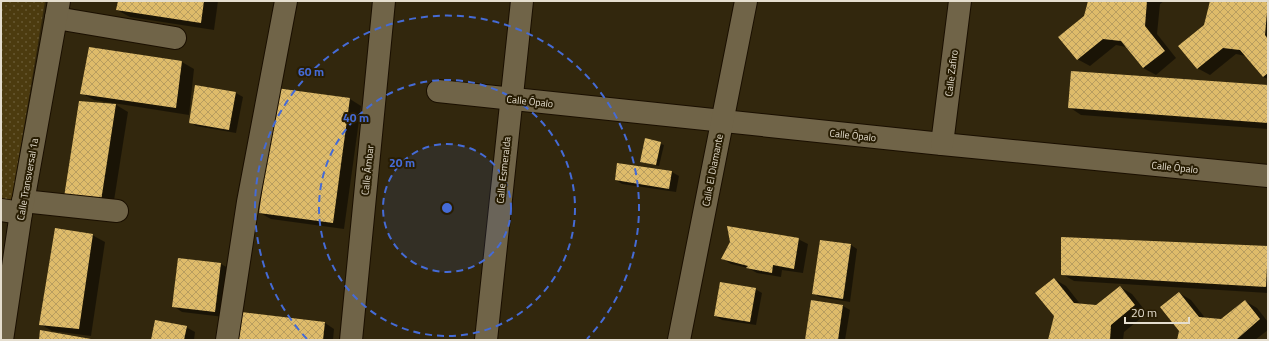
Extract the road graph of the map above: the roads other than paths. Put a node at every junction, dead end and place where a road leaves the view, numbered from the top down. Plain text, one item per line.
1 (286, 1) edge
2 (384, 1) edge
3 (522, 1) edge
4 (746, 1) edge
5 (960, 1) edge
6 (58, 10) edge
7 (175, 38) dead end
8 (438, 91) dead end
9 (511, 98) junction
10 (722, 122) junction
11 (942, 144) junction
12 (1268, 176) edge
13 (15, 208) edge
14 (117, 211) dead end
15 (2, 340) edge
16 (227, 340) edge
17 (351, 340) edge
18 (486, 340) edge
19 (679, 340) edge

1 - 16 street
2 - 17 street, Calle Ámbar
3 - 9 street, Calle Esmeralda
4 - 10 street, Calle El Diamante
5 - 11 street, Calle Zafiro
6 - 7 street
6 - 13 street, Calle Transversal 1a
8 - 9 street, Calle Ópalo
9 - 10 street, Calle Ópalo
9 - 18 street, Calle Esmeralda
10 - 11 street, Calle Ópalo
10 - 19 street, Calle El Diamante
11 - 12 street, Calle Ópalo
13 - 14 street
13 - 15 street, Calle Transversal 1a

